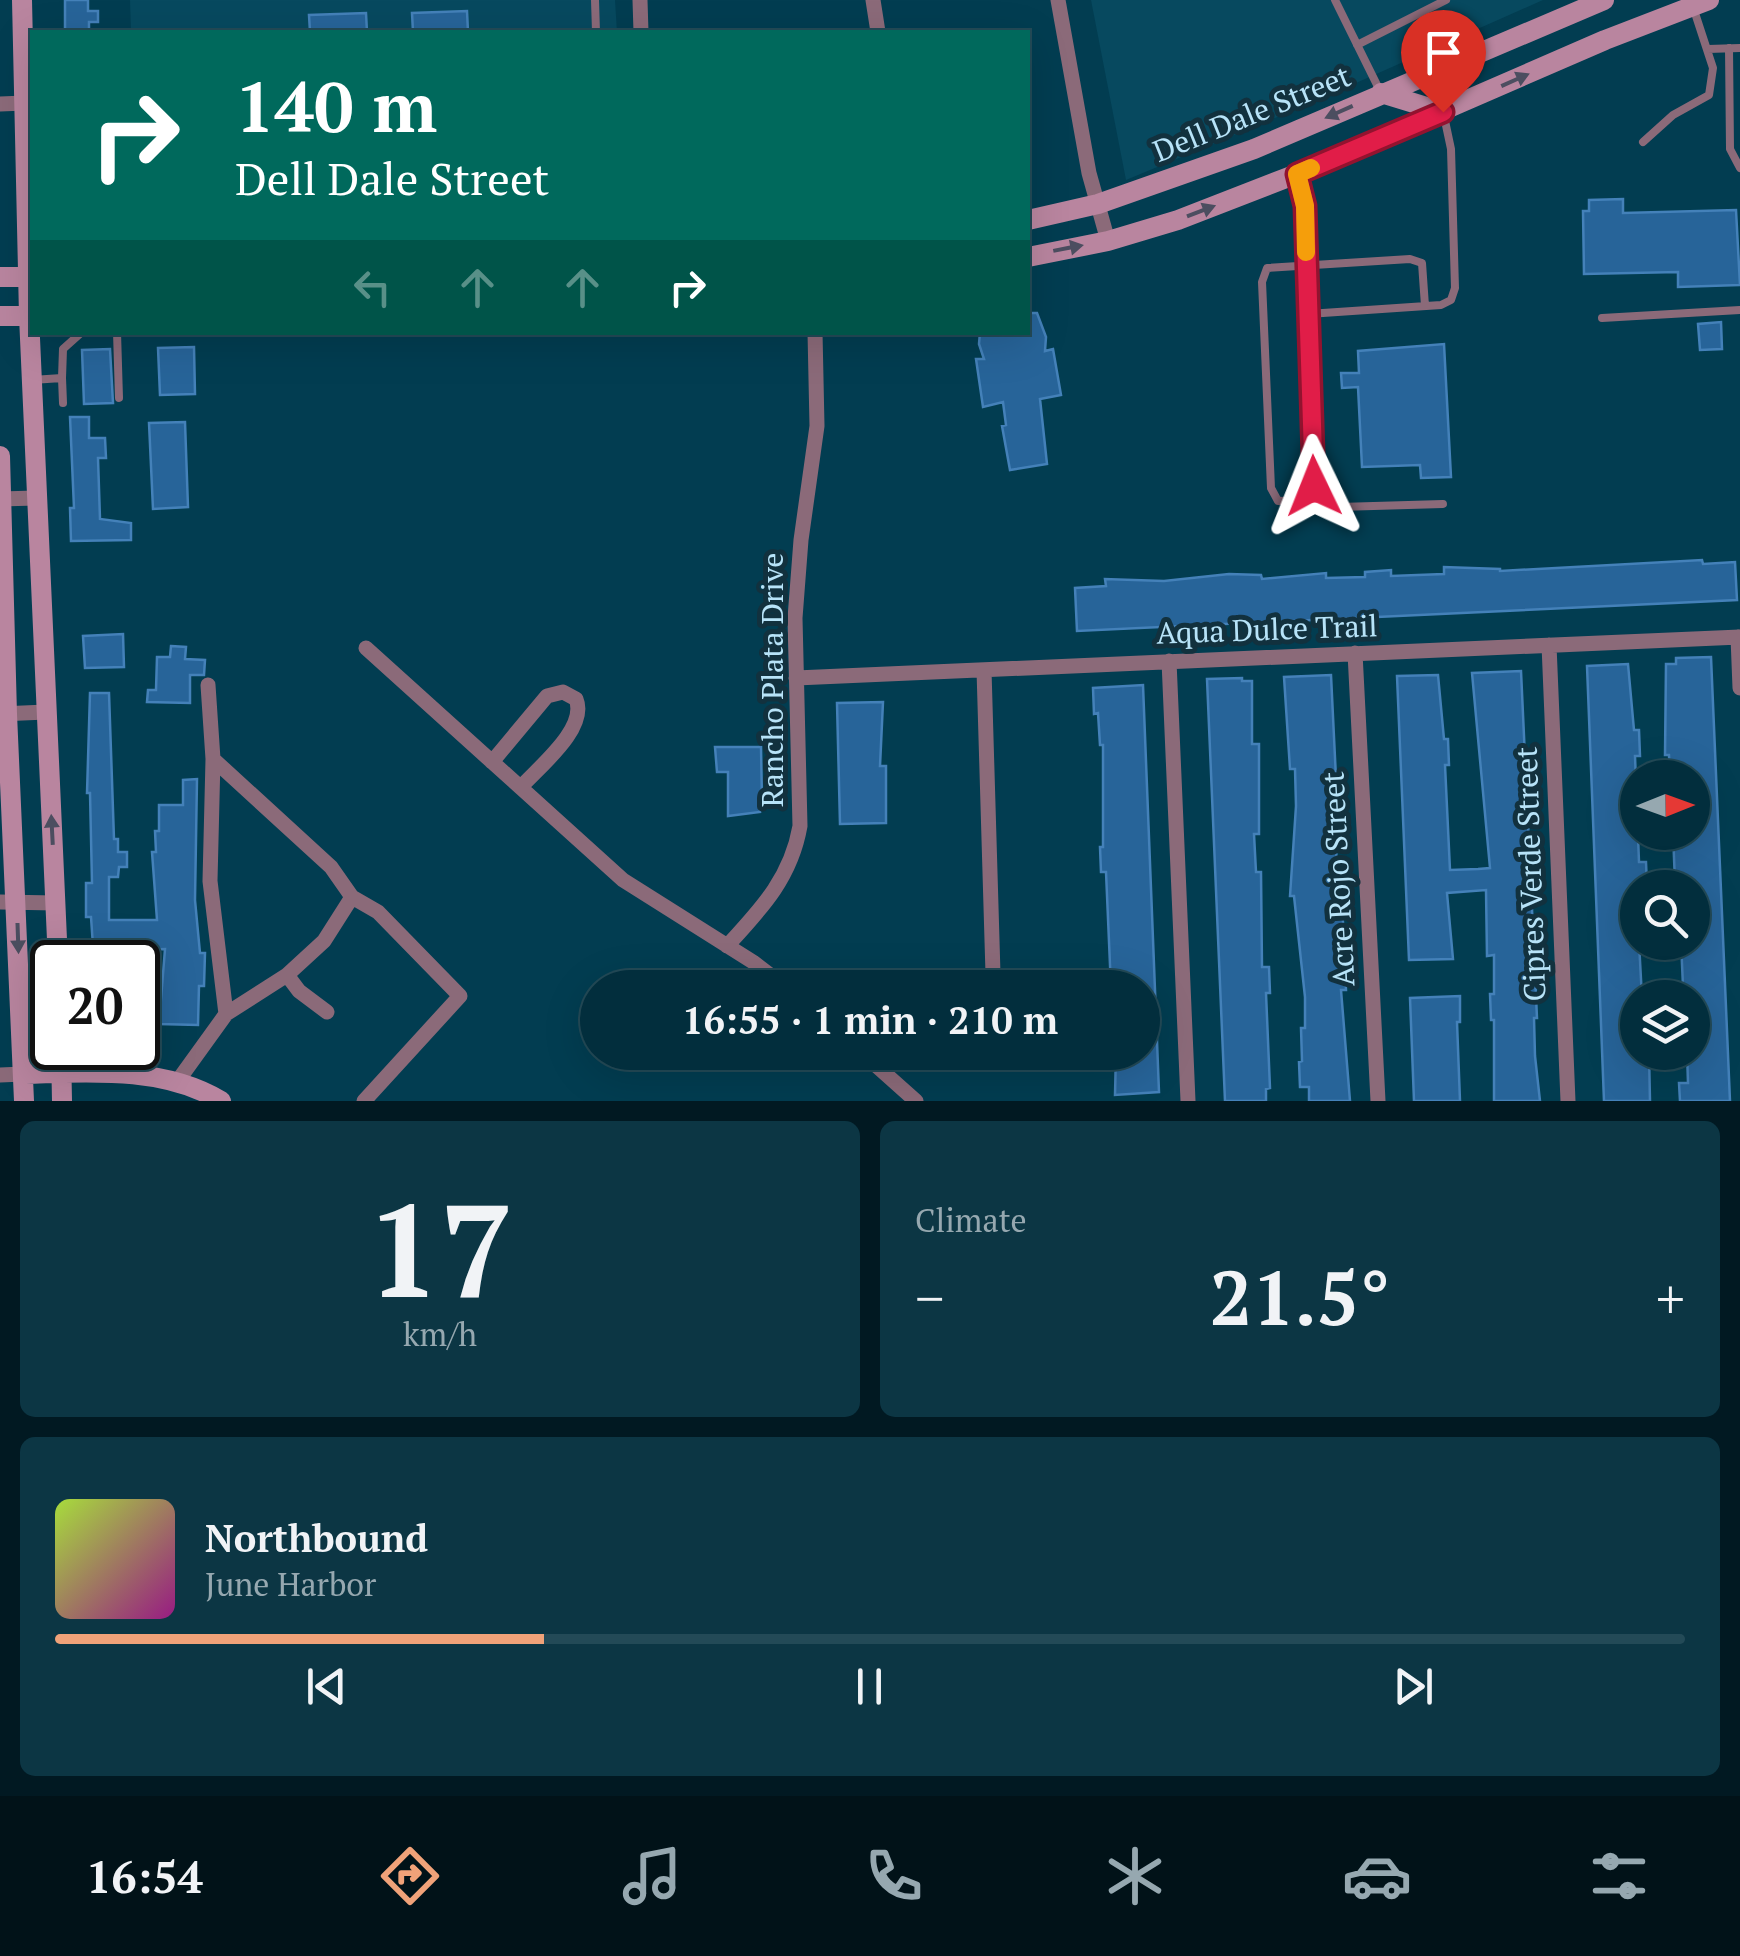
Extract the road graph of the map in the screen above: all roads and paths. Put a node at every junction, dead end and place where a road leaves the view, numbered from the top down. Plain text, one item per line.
1 (22, 0) edge
2 (595, 0) edge
3 (640, 0) edge
4 (873, 0) edge
5 (1058, 0) edge
6 (1335, 0) edge
7 (1446, 0) edge
8 (1604, 0) edge
9 (1698, 2) edge
10 (596, 30) edge
11 (641, 30) edge
12 (878, 30) edge
13 (1356, 44) junction
14 (1729, 48) junction
15 (1740, 48) edge
16 (1708, 49) junction
17 (1381, 93) junction
18 (25, 103) junction
19 (0, 104) edge
20 (1443, 112) junction
21 (1643, 142) dead end
22 (1740, 168) edge
23 (1297, 174) junction
24 (1098, 204) junction
25 (1030, 220) edge
26 (30, 227) edge
27 (1108, 240) junction
28 (1030, 257) edge
29 (1306, 266) junction
30 (0, 277) edge
31 (30, 277) edge
32 (1425, 306) junction
33 (1740, 310) edge
34 (1308, 314) junction
35 (0, 316) edge
36 (30, 316) edge
37 (1602, 318) dead end
38 (31, 335) edge
39 (79, 335) edge
40 (117, 335) edge
41 (814, 335) edge
42 (62, 378) junction
43 (32, 380) junction
44 (119, 398) dead end
45 (63, 403) dead end
46 (0, 456) edge
47 (36, 498) junction
48 (1, 499) edge
49 (1309, 500) junction
50 (1444, 504) dead end
51 (1739, 637) edge
52 (1549, 645) junction
53 (366, 648) dead end
54 (1356, 654) junction
55 (1170, 662) junction
56 (984, 670) junction
57 (796, 678) junction
58 (208, 685) dead end
59 (1740, 688) edge
60 (46, 712) junction
61 (3, 714) edge
62 (213, 759) junction
63 (492, 762) junction
64 (521, 787) junction
65 (352, 897) junction
66 (9, 902) edge
67 (56, 902) junction
68 (57, 940) edge
69 (727, 946) junction
70 (761, 970) edge
71 (994, 970) edge
72 (287, 975) junction
73 (327, 1012) dead end
74 (226, 1014) junction
75 (62, 1070) edge
76 (882, 1070) edge
77 (62, 1073) junction
78 (23, 1074) junction
79 (0, 1075) edge
80 (177, 1082) junction
81 (24, 1101) edge
82 (62, 1101) edge
83 (221, 1101) edge
84 (364, 1101) edge
85 (916, 1101) edge
86 (1188, 1101) edge
87 (1378, 1101) edge
88 (1568, 1101) edge

1 - 18 main road
2 - 10 lane
3 - 11 street
4 - 12 street
5 - 24 street
6 - 13 lane
7 - 13 lane
8 - 17 main road, Dell Dale Street
9 - 16 lane
20 -> 9 main road
13 - 17 lane
14 - 15 lane
14 - 16 lane
14 - 22 lane
16 - 21 lane
17 - 20 main road
17 -> 24 main road, Dell Dale Street
18 - 19 street
18 - 26 main road
20 - 23 main road
20 - 32 lane
27 -> 23 main road
23 - 29 lane
24 - 25 main road, Dell Dale Street
24 - 27 street
28 -> 27 main road
29 - 32 lane
29 - 34 lane
29 - 49 lane
30 - 31 main road
32 - 34 lane
33 - 37 lane
34 - 49 lane
35 - 36 main road
38 - 43 main road
39 - 42 lane
40 - 44 lane
41 - 57 street, Rancho Plata Drive
42 - 43 lane
42 - 45 lane
43 - 47 main road
46 - 48 main road
47 - 48 street
47 - 60 main road
48 - 61 main road
49 - 50 lane
51 - 52 street, Aqua Dulce Trail
51 - 59 street
52 - 54 street, Aqua Dulce Trail
52 - 88 street, Cipres Verde Street
53 - 63 street
54 - 55 street, Aqua Dulce Trail
54 - 87 street, Acre Rojo Street
55 - 56 street, Aqua Dulce Trail
55 - 86 street
56 - 57 street, Aqua Dulce Trail
56 - 71 street
57 - 69 street, Rancho Plata Drive
58 - 62 street
60 - 61 street
67 -> 60 main road
61 - 66 main road
62 - 65 street
62 - 74 street
63 - 64 street
63 - 64 street
64 - 69 street
65 - 72 street
65 - 84 street
66 - 67 street
66 -> 78 main road
67 - 68 main road
69 - 70 street
72 - 73 street
72 - 74 street
74 - 80 street
75 - 77 main road
76 - 85 street
77 - 78 main road
77 - 80 main road
77 - 82 main road
78 - 79 street
78 - 81 main road
80 - 83 main road

